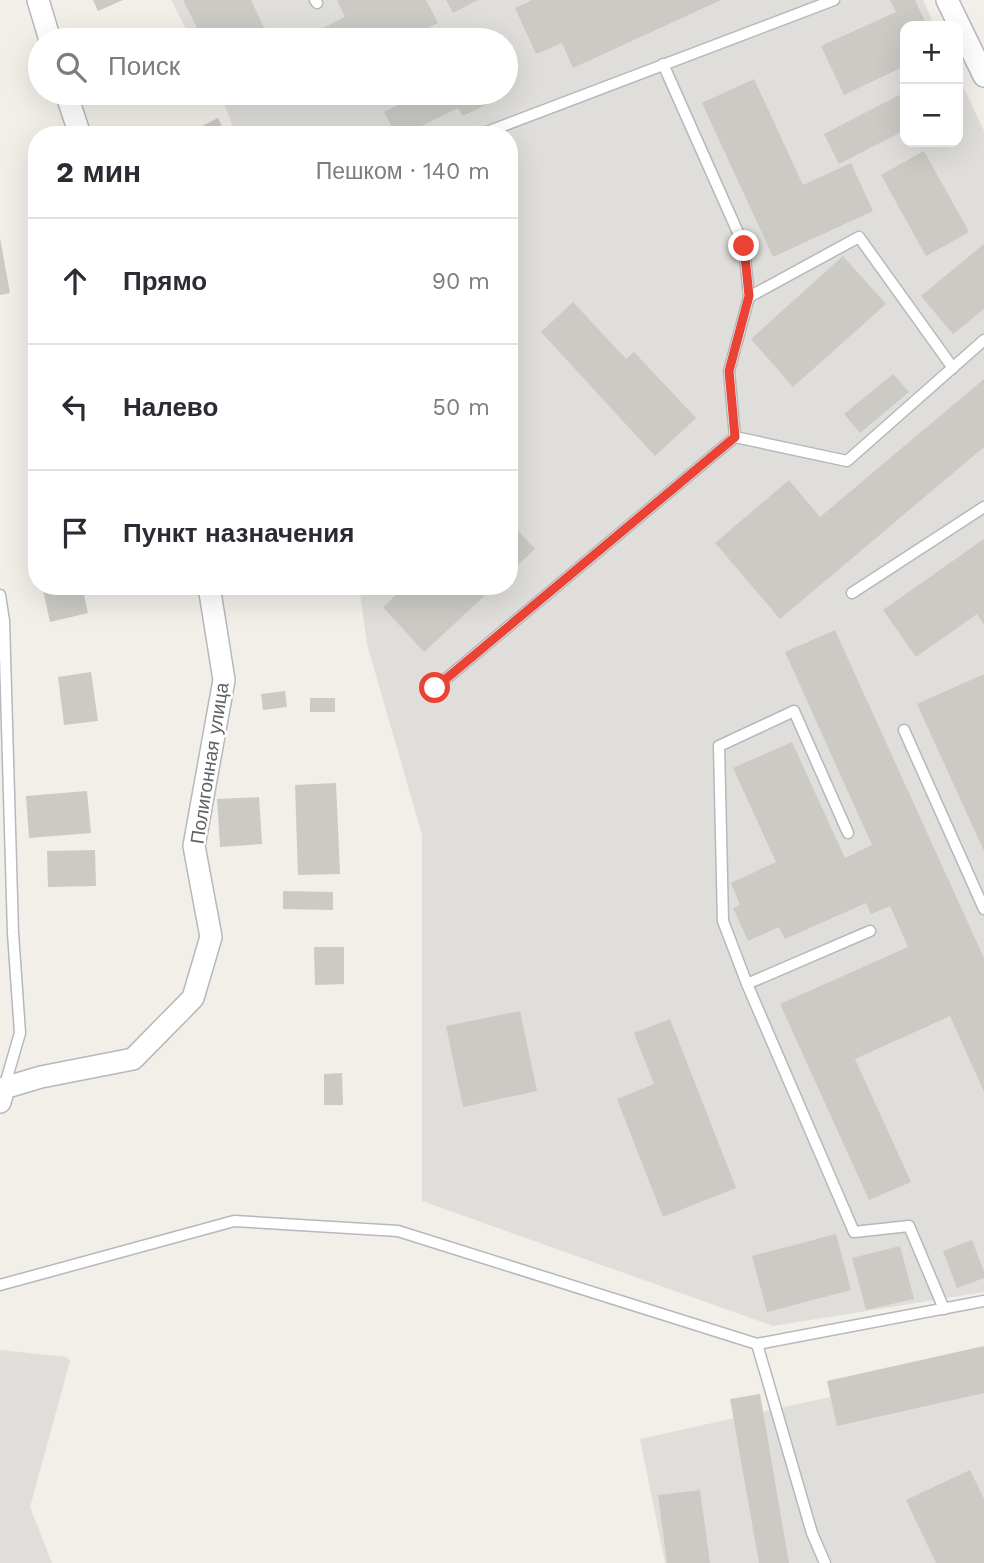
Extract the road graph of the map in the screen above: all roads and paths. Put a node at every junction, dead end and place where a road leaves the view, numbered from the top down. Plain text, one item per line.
1 (38, 0) edge
2 (834, 0) edge
3 (947, 0) edge
4 (46, 28) edge
5 (663, 64) junction
6 (984, 76) edge
7 (70, 105) edge
8 (77, 126) edge
9 (502, 126) edge
10 (749, 296) junction
11 (984, 340) edge
12 (953, 368) junction
13 (735, 437) junction
14 (984, 507) edge
15 (852, 593) dead end
16 (0, 595) edge
17 (210, 595) edge
18 (435, 688) dead end
19 (904, 730) dead end
20 (848, 833) dead end
21 (984, 909) edge
22 (870, 931) dead end
23 (747, 984) junction
24 (2, 1095) edge
25 (0, 1285) edge
26 (984, 1301) edge
27 (944, 1308) junction
28 (757, 1344) junction
29 (825, 1563) edge

1 - 4 street
2 - 5 lane
3 - 6 street
5 - 9 lane
5 - 10 lane
7 - 8 street
10 - 12 lane
10 - 13 lane
11 - 12 lane
12 - 13 lane
13 - 18 lane
14 - 15 lane
16 - 24 lane
17 - 24 street, Полигонная улица
19 - 21 lane
20 - 23 lane
22 - 23 lane
23 - 27 lane
25 - 28 lane
26 - 27 lane
27 - 28 lane
28 - 29 lane

